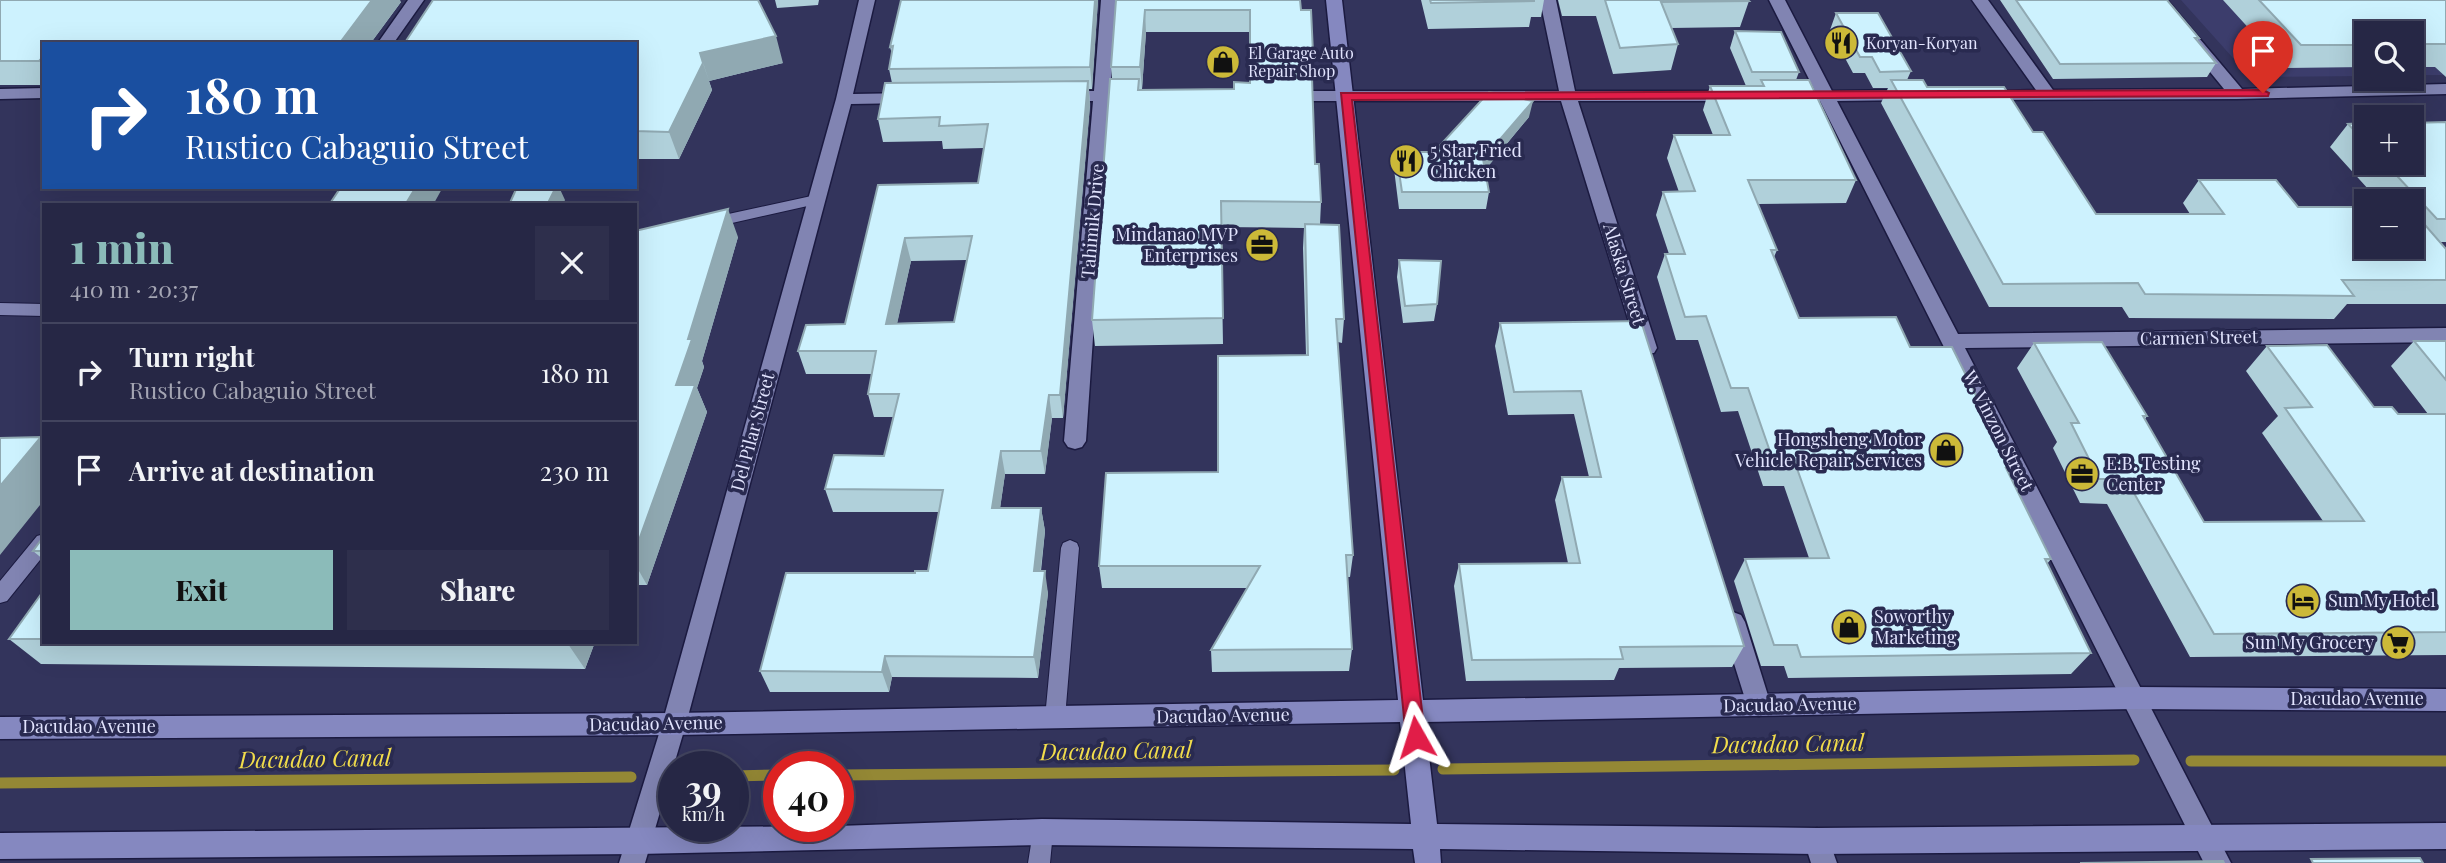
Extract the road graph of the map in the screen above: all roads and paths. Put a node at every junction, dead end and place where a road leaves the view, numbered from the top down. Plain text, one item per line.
1 (416, 0) edge
2 (867, 0) edge
3 (1109, 0) edge
4 (1334, 0) edge
5 (1548, 0) edge
6 (1777, 0) edge
7 (1980, 0) edge
8 (2159, 0) edge
9 (386, 42) edge
10 (2446, 89) edge
11 (42, 93) edge
12 (0, 94) edge
13 (2238, 94) junction
14 (1923, 95) edge
15 (1965, 95) edge
16 (2048, 95) junction
17 (1048, 96) edge
18 (1103, 96) junction
19 (1157, 96) edge
20 (1264, 96) edge
21 (1345, 96) junction
22 (1568, 96) junction
23 (1745, 96) edge
24 (1772, 96) edge
25 (1826, 96) junction
26 (925, 98) edge
27 (844, 99) junction
28 (816, 200) junction
29 (698, 226) edge
30 (0, 309) edge
31 (42, 310) edge
32 (2446, 335) edge
33 (1952, 341) junction
34 (1651, 361) edge
35 (1075, 441) dead end
36 (42, 543) edge
37 (1070, 548) dead end
38 (0, 595) edge
39 (1726, 600) edge
40 (2134, 698) junction
41 (2446, 700) edge
42 (1759, 705) junction
43 (1414, 713) junction
44 (1055, 718) junction
45 (674, 724) junction
46 (0, 728) edge
47 (1042, 832) junction
48 (2446, 836) edge
49 (2205, 839) junction
50 (0, 846) edge
51 (1427, 850) edge
52 (635, 852) edge
53 (1821, 852) edge
54 (1039, 863) edge
55 (2218, 863) edge

1 - 9 street
2 - 27 street, Del Pilar Street
3 - 18 street, Tahimik Drive
4 - 21 main road
5 - 22 street, Alaska Street
6 - 25 street, W. Vinzon Street
7 - 16 street
8 - 13 street
10 - 13 street
11 - 12 street
13 - 16 street
14 - 25 street
15 - 16 street
17 - 18 street
18 - 19 street
18 - 35 street, Tahimik Drive
20 - 21 street
21 - 22 street
21 - 43 main road
22 - 23 street
22 - 34 street, Alaska Street
24 - 25 street
25 - 33 street, W. Vinzon Street
26 - 27 street
27 - 28 street, Del Pilar Street
28 - 29 lane
28 - 45 street, Del Pilar Street
30 - 31 lane
32 - 33 street, Carmen Street
33 - 40 street, W. Vinzon Street
36 - 38 lane
37 - 44 lane
39 - 42 street
40 - 41 main road, Dacudao Avenue
40 - 42 main road, Dacudao Avenue
40 - 49 street, W. Vinzon Street
42 - 43 main road, Dacudao Avenue
43 - 44 main road, Dacudao Avenue
43 - 51 main road
44 - 45 main road, Dacudao Avenue
45 - 46 main road, Dacudao Avenue
45 - 52 street, Del Pilar Street
47 - 51 main road
47 - 52 main road
47 - 54 lane
48 - 49 main road
49 - 53 main road
49 - 55 street, W. Vinzon Street
50 - 52 main road
51 - 53 main road

